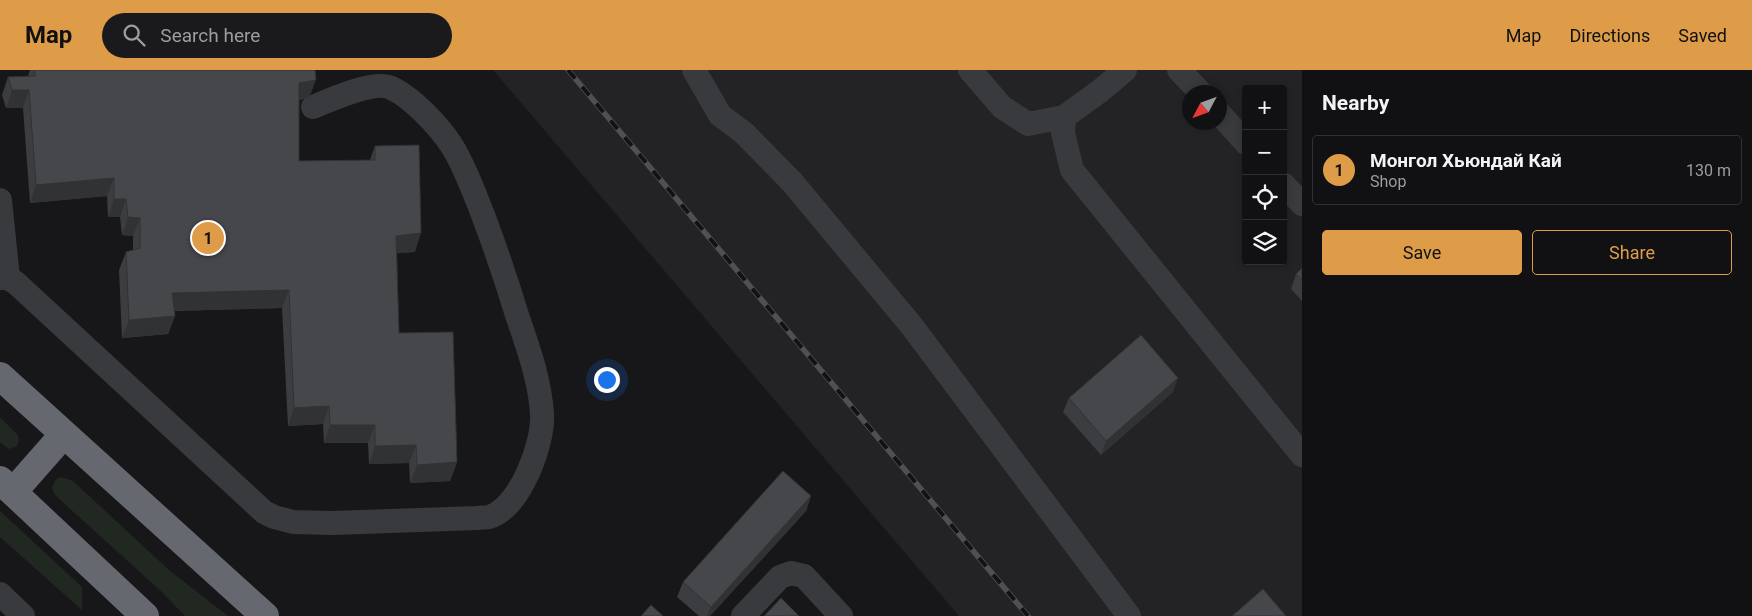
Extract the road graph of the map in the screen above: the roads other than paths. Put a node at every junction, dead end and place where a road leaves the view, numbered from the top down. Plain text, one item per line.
1 (694, 70) edge
2 (970, 70) edge
3 (1125, 70) edge
4 (1179, 70) edge
5 (1193, 85) edge
6 (313, 107) dead end
7 (1064, 117) junction
8 (1227, 122) edge
9 (1242, 139) edge
10 (1287, 188) edge
11 (0, 200) edge
12 (1302, 204) edge
13 (4, 278) edge
14 (0, 376) edge
15 (64, 434) junction
16 (1302, 455) edge
17 (7, 486) edge
18 (0, 594) edge
19 (23, 616) edge
20 (145, 616) edge
21 (265, 616) edge
22 (743, 616) edge
23 (841, 616) edge
24 (1129, 616) edge

1 - 24 street
2 - 7 street
3 - 7 street
4 - 5 street
6 - 13 street
7 - 16 street
8 - 9 street
10 - 12 street
11 - 13 street
14 - 15 highway
15 - 17 highway
15 - 21 highway
17 - 20 highway
18 - 19 street
22 - 23 street

